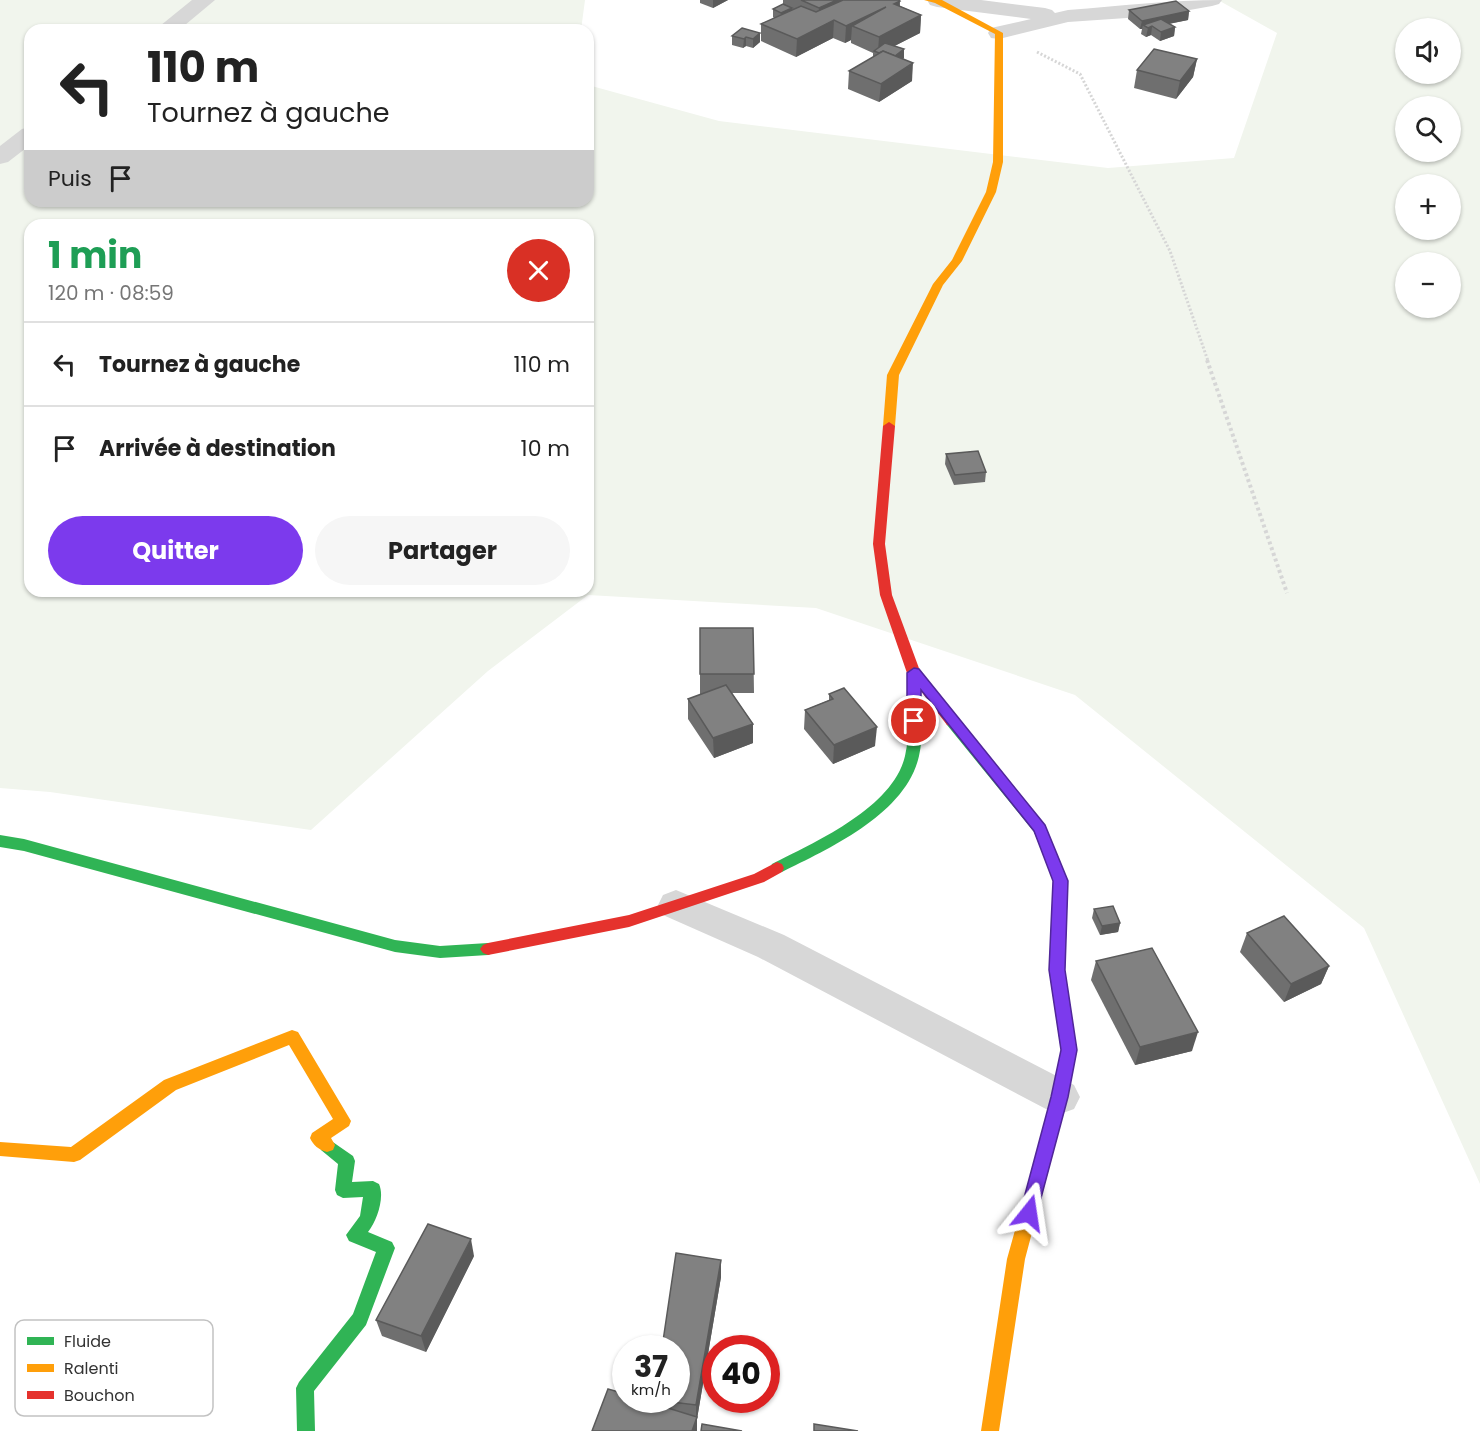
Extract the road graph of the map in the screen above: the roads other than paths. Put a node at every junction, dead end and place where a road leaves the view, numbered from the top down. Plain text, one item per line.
1 (206, 0) edge
2 (1212, 0) edge
3 (932, 1) edge
4 (992, 4) edge
5 (1068, 16) junction
6 (174, 24) edge
7 (999, 33) junction
8 (24, 139) edge
9 (0, 157) edge
10 (914, 673) junction
11 (0, 841) edge
12 (676, 905) junction
13 (1060, 1097) junction
14 (0, 1149) edge
15 (306, 1431) edge
16 (990, 1431) edge

1 - 6 street
2 - 5 street
3 - 4 street
3 - 7 street
4 - 5 street
5 - 7 street
7 - 10 street
8 - 9 street
10 - 12 street
10 - 13 street
11 - 12 street
12 - 13 street
13 - 16 street
14 - 15 street

